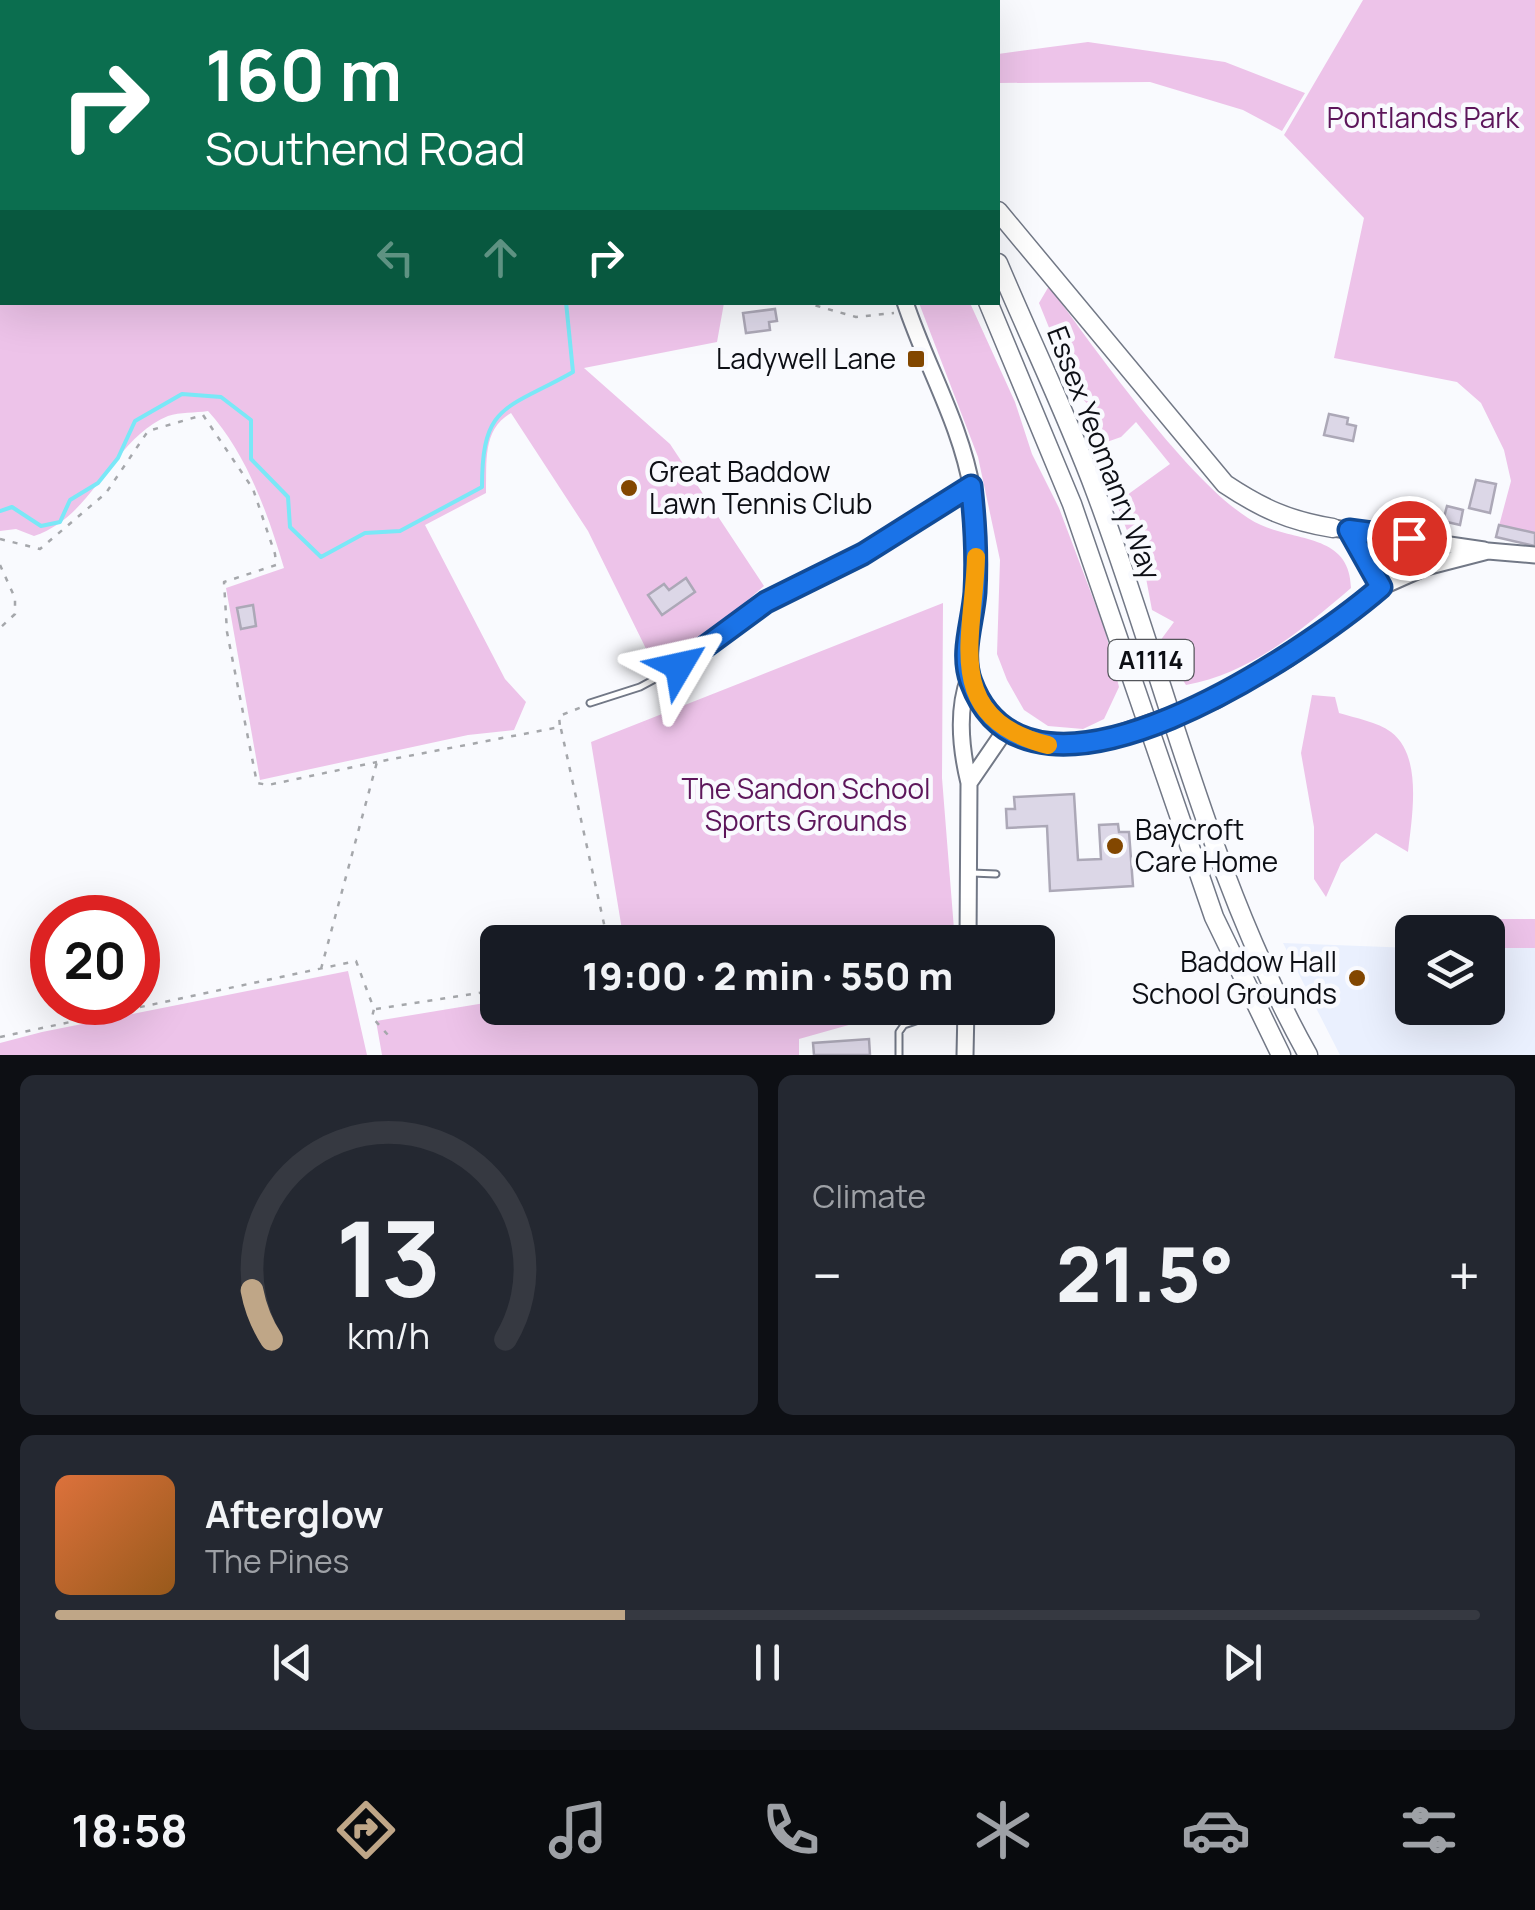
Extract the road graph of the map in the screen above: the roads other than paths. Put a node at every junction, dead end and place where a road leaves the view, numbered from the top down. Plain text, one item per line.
1 (1000, 214) edge
2 (1000, 268) edge
3 (989, 305) edge
4 (906, 307) edge
5 (971, 486) junction
6 (1341, 529) junction
7 (1488, 551) junction
8 (1535, 555) edge
9 (1381, 587) junction
10 (969, 678) junction
11 (590, 703) road end
12 (1006, 728) junction
13 (969, 783) junction
14 (970, 874) junction
15 (996, 874) dead end
16 (968, 925) edge
17 (904, 1025) edge
18 (966, 1025) edge
19 (899, 1055) edge
20 (965, 1055) edge
21 (1280, 1055) edge
22 (1308, 1055) edge

1 - 6 main road
2 - 22 main road, Essex Yeomanry Way / A1114
3 - 21 main road, Essex Yeomanry Way / A1114
4 - 5 street
5 - 10 street
5 - 11 lane
6 - 7 street
6 - 9 street
7 - 8 street
7 - 9 street
9 - 12 street, bridge
10 - 12 street
10 - 13 street
12 - 13 street
13 - 14 street
14 - 15 lane
14 - 16 street
17 - 19 lane
18 - 20 street

